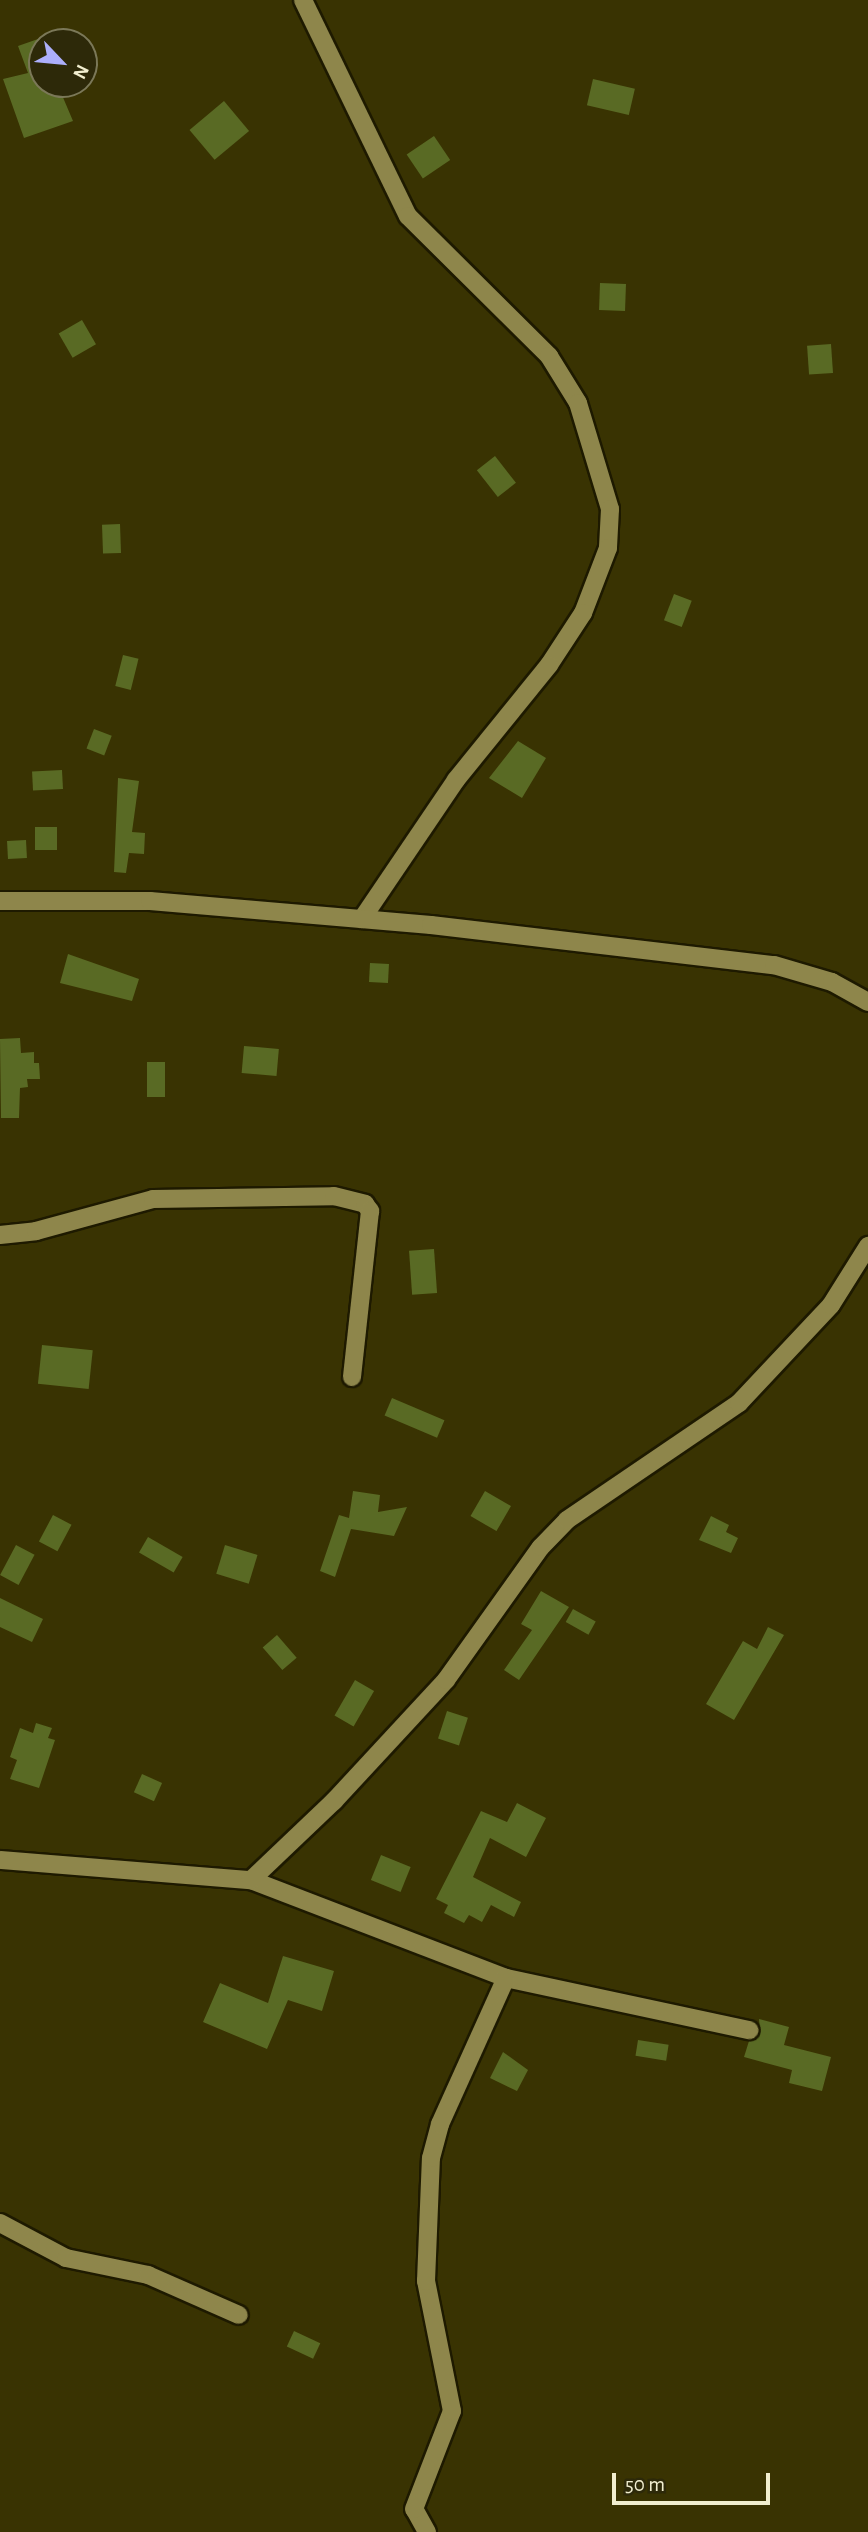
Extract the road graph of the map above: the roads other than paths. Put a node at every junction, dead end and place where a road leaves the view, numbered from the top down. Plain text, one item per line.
1 (303, 0) edge
2 (0, 901) edge
3 (362, 919) junction
4 (868, 1002) edge
5 (0, 1235) edge
6 (868, 1246) edge
7 (352, 1377) dead end
8 (0, 1860) edge
9 (251, 1880) junction
10 (506, 1978) junction
11 (750, 2029) dead end
12 (0, 2223) edge
13 (239, 2315) dead end
14 (427, 2532) edge

1 - 3 street
2 - 3 street
3 - 4 street
5 - 7 street
6 - 9 street
8 - 9 street
9 - 10 street
10 - 11 street
10 - 14 street
12 - 13 street

